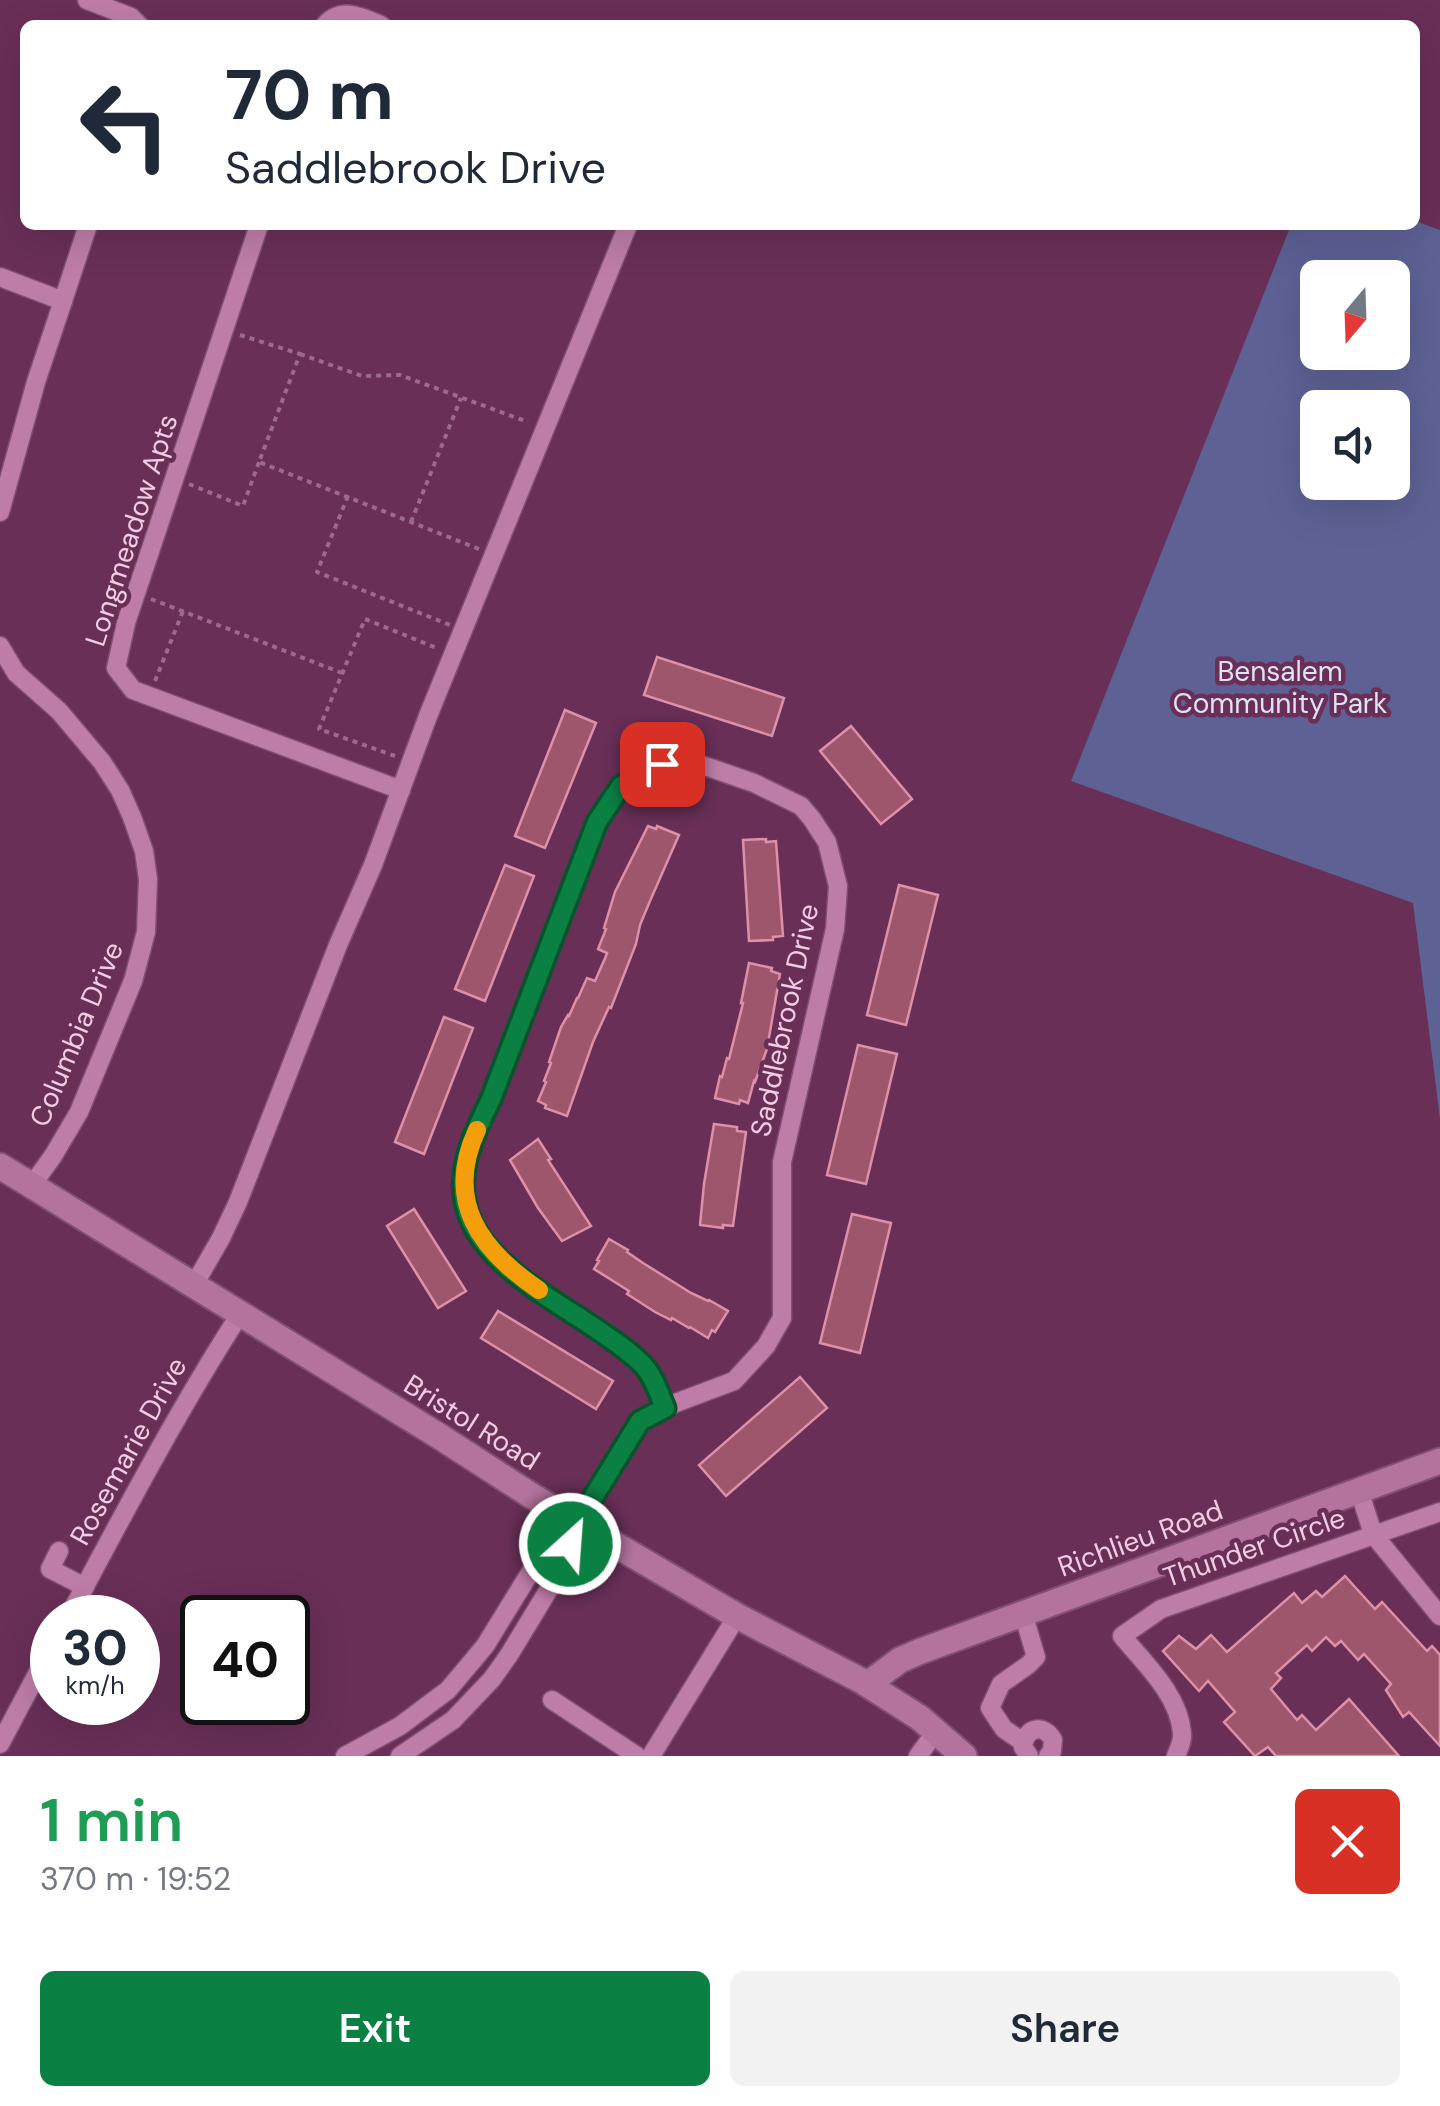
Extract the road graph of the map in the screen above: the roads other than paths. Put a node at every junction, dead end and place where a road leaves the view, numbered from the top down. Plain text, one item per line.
1 (86, 0) edge
2 (133, 20) edge
3 (330, 20) edge
4 (367, 20) edge
5 (86, 230) edge
6 (256, 230) edge
7 (626, 230) edge
8 (0, 278) edge
9 (62, 301) junction
10 (0, 512) edge
11 (0, 646) edge
12 (400, 790) junction
13 (0, 1166) edge
14 (32, 1185) junction
15 (194, 1284) junction
16 (240, 1314) junction
17 (665, 1408) junction
18 (1440, 1461) edge
19 (1359, 1490) junction
20 (1440, 1512) edge
21 (578, 1522) junction
22 (1373, 1534) junction
23 (59, 1552) dead end
24 (84, 1587) junction
25 (80, 1595) edge
26 (1023, 1613) junction
27 (737, 1616) junction
28 (1440, 1616) edge
29 (868, 1684) junction
30 (30, 1685) edge
31 (552, 1700) dead end
32 (937, 1730) junction
33 (3, 1732) edge
34 (1026, 1749) edge
35 (345, 1756) edge
36 (400, 1756) edge
37 (637, 1756) edge
38 (650, 1756) edge
39 (918, 1756) edge
40 (964, 1756) edge
41 (1048, 1756) edge
42 (1176, 1756) edge

1 - 2 street
3 - 4 street
5 - 9 street
6 - 12 street, Longmeadow Apts
7 - 12 street
8 - 9 street
9 - 10 street
11 - 14 street, Columbia Drive
12 - 15 street
13 - 14 main road, Bristol Road
14 - 15 main road, Bristol Road
15 - 16 main road, Bristol Road
16 - 21 main road, Bristol Road
16 - 24 street, Rosemarie Drive
17 - 17 street, Saddlebrook Drive
17 - 21 street, Saddlebrook Drive
18 - 19 main road, Richlieu Road
19 - 22 street, Thunder Circle
19 - 26 main road, Richlieu Road
20 - 22 street, Thunder Circle
21 - 27 main road, Bristol Road
21 - 35 street
21 - 36 street
22 - 28 street
22 - 42 street, Thunder Circle
23 - 24 street
24 - 25 street, Rosemarie Drive
26 - 29 main road, Richlieu Road
26 - 34 street
27 - 29 main road, Bristol Road
27 - 38 street
29 - 32 main road, Bristol Road
30 - 33 street
31 - 37 street
32 - 39 street
32 - 40 main road, Bristol Road
34 - 41 street

